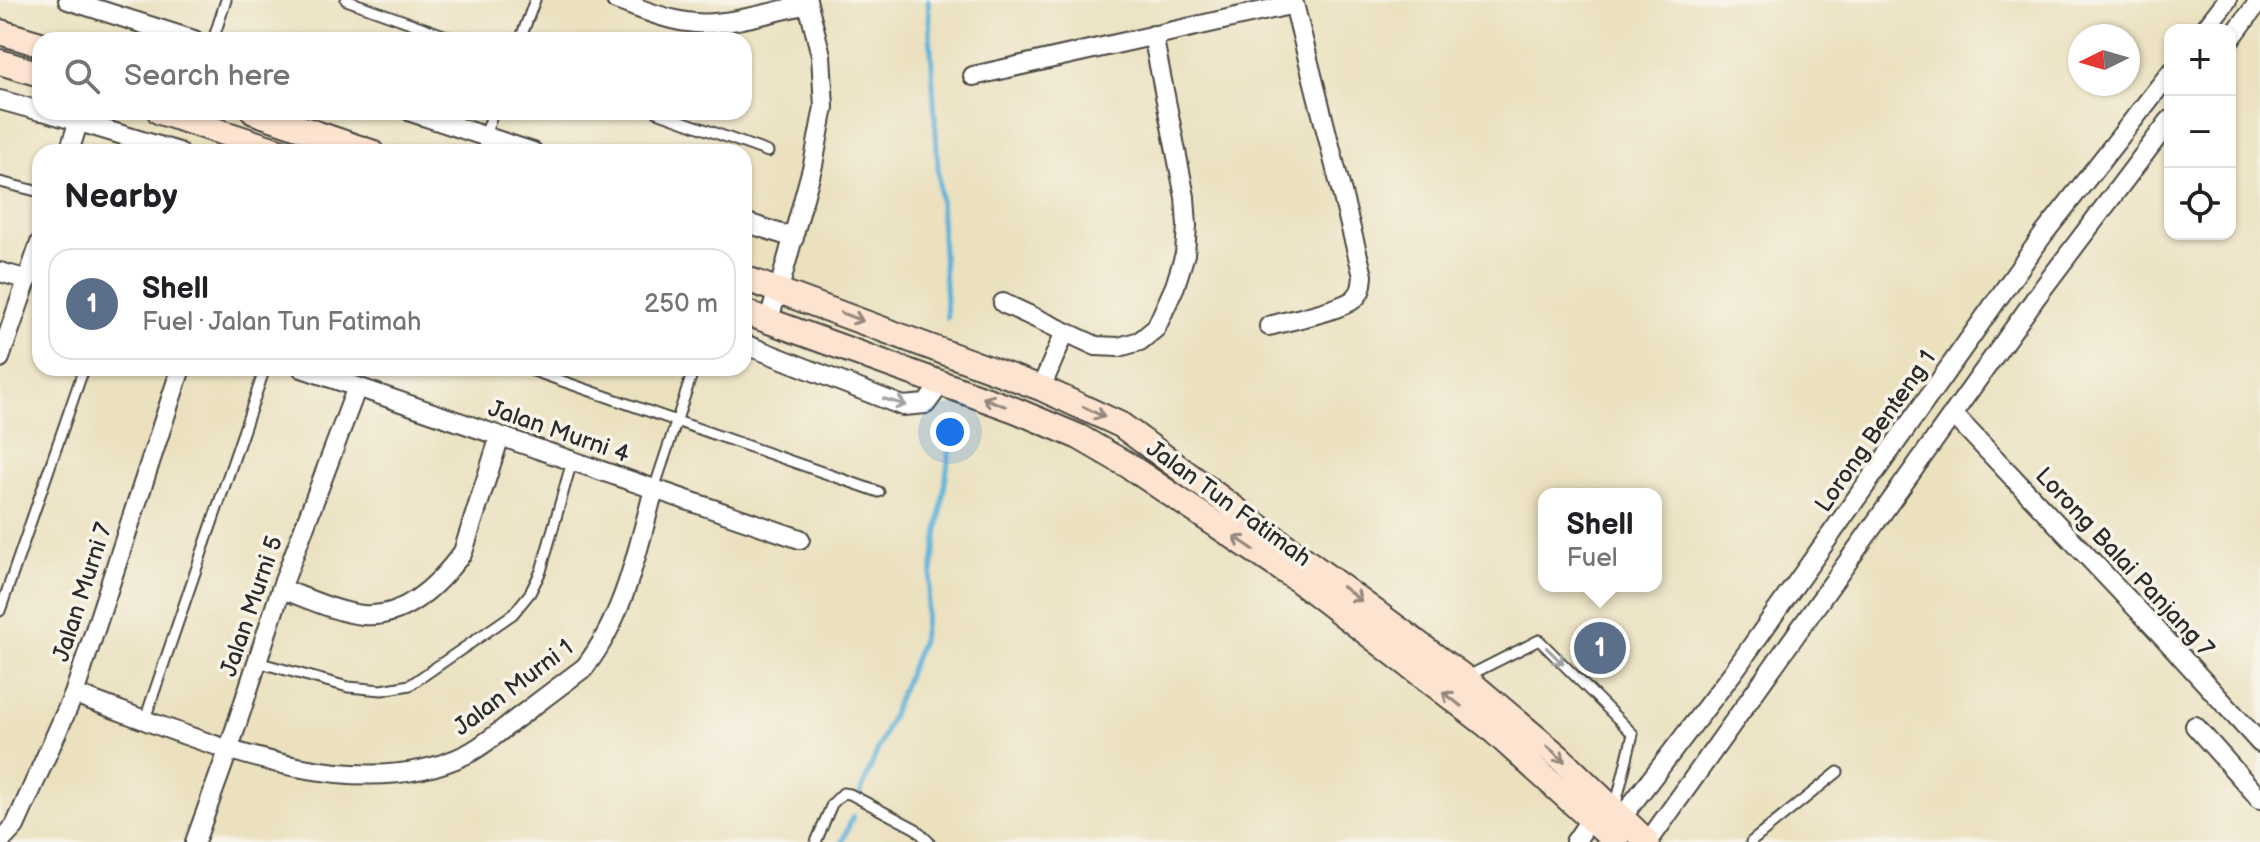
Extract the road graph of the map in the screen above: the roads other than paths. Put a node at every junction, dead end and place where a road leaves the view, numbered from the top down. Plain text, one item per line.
1 (68, 0) edge
2 (226, 0) edge
3 (346, 0) edge
4 (535, 0) edge
5 (616, 0) edge
6 (2227, 0) edge
7 (2260, 0) edge
8 (808, 2) edge
9 (1293, 2) edge
10 (2209, 24) edge
11 (0, 32) edge
12 (169, 32) edge
13 (216, 32) edge
14 (436, 32) edge
15 (523, 32) edge
16 (2236, 32) edge
17 (1153, 35) junction
18 (32, 42) edge
19 (0, 62) edge
20 (32, 72) edge
21 (973, 76) dead end
22 (2164, 81) edge
23 (0, 100) edge
24 (32, 108) edge
25 (79, 120) joint
26 (182, 120) edge
27 (264, 120) edge
28 (277, 120) edge
29 (436, 120) edge
30 (490, 120) edge
31 (679, 120) edge
32 (2164, 128) edge
33 (485, 136) junction
34 (72, 144) edge
35 (146, 144) edge
36 (247, 144) edge
37 (259, 144) edge
38 (347, 144) edge
39 (509, 144) edge
40 (746, 144) edge
41 (752, 146) edge
42 (768, 152) dead end
43 (0, 182) edge
44 (32, 190) edge
45 (752, 225) edge
46 (794, 238) junction
47 (32, 268) edge
48 (0, 272) edge
49 (28, 280) junction
50 (752, 281) edge
51 (779, 289) junction
52 (1003, 303) dead end
53 (752, 315) edge
54 (768, 320) junction
55 (1269, 326) dead end
56 (1065, 332) junction
57 (752, 347) edge
58 (0, 358) edge
59 (81, 376) edge
60 (178, 376) edge
61 (262, 376) edge
62 (325, 376) edge
63 (547, 376) edge
64 (691, 376) edge
65 (942, 382) junction
66 (357, 387) junction
67 (1041, 388) junction
68 (1953, 414) junction
69 (676, 422) junction
70 (500, 436) junction
71 (572, 461) junction
72 (654, 489) junction
73 (879, 492) dead end
74 (800, 539) dead end
75 (281, 589) junction
76 (0, 611) edge
77 (257, 662) junction
78 (1465, 678) junction
79 (74, 694) junction
80 (145, 719) junction
81 (2195, 726) dead end
82 (2260, 743) edge
83 (229, 748) junction
84 (1838, 772) dead end
85 (2260, 799) edge
86 (1610, 815) junction
87 (0, 842) edge
88 (195, 842) edge
89 (816, 842) edge
90 (929, 842) edge
91 (1575, 842) edge
92 (1616, 842) edge
93 (1648, 842) edge
94 (1751, 842) edge

1 - 12 street
2 - 13 lane
3 - 14 lane
4 - 15 lane
5 - 8 street
6 - 10 street
7 - 16 street
8 - 46 street
9 - 17 street
9 - 55 street
11 - 18 main road
17 - 21 street
17 - 56 street
19 - 20 main road
22 - 86 street, Lorong Benteng 1
23 - 24 street
25 - 34 street
25 - 35 street
26 - 36 main road
27 - 37 street
28 - 38 main road
29 - 33 street
30 - 33 lane
31 - 40 lane
32 - 68 street
33 - 39 street
41 - 42 lane
43 - 44 lane
45 - 46 street
46 - 51 street
47 - 49 street
48 - 49 street
49 - 58 street
50 - 51 main road, Jalan Tun Fatimah
51 - 54 street
51 -> 67 main road, Jalan Tun Fatimah
52 - 56 street
53 - 54 main road, Jalan Tun Fatimah
54 - 65 main road, Jalan Tun Fatimah
56 - 67 street
57 -> 65 street
59 - 76 lane
60 - 79 street, Jalan Murni 7
61 - 80 lane
62 - 66 street, Jalan Murni 4
63 - 69 lane
64 - 69 lane, Jalan Murni 1
86 -> 65 main road, Jalan Tun Fatimah
66 - 70 street, Jalan Murni 4
66 - 75 street, Jalan Murni 5
67 -> 78 main road, Jalan Tun Fatimah
68 - 82 street, Lorong Balai Panjang 7
68 - 93 street
69 - 72 lane, Jalan Murni 1
69 - 73 lane
70 - 71 street, Jalan Murni 4
70 - 75 street
71 - 72 street, Jalan Murni 4
71 - 77 lane
72 - 74 street, Jalan Murni 4
72 - 83 street, Jalan Murni 1
75 - 77 street, Jalan Murni 5
77 - 83 street, Jalan Murni 5
78 -> 86 main road, Jalan Tun Fatimah
78 -> 86 lane
79 - 80 street, Jalan Murni 1
79 - 87 street, Jalan Murni 7
80 - 83 street, Jalan Murni 1
81 - 85 street
83 - 88 street, Jalan Murni 5
84 - 94 lane
86 - 91 street, Lorong Benteng 1
86 - 92 main road, Jalan Tun Fatimah
86 - 93 main road, Jalan Tun Fatimah
89 - 90 lane

